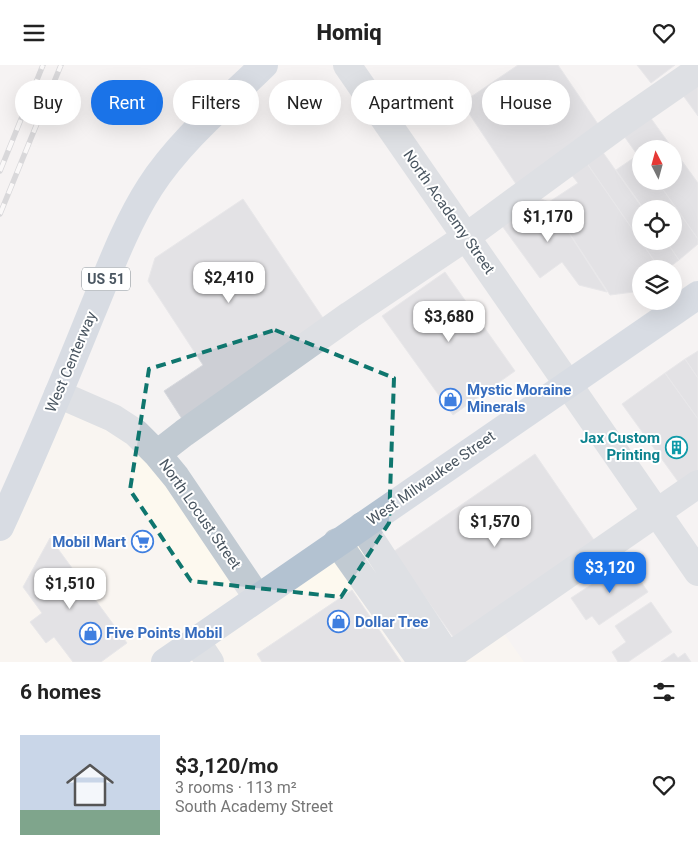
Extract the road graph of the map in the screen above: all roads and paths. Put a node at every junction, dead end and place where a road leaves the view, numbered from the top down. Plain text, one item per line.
1 (264, 65) edge
2 (347, 65) edge
3 (698, 70) edge
4 (466, 237) junction
5 (698, 295) edge
6 (568, 383) junction
7 (58, 394) junction
8 (157, 454) junction
9 (698, 484) edge
10 (657, 511) junction
11 (362, 526) junction
12 (0, 527) edge
13 (337, 542) junction
14 (698, 571) edge
15 (257, 597) junction
16 (203, 651) edge
17 (165, 662) edge
18 (422, 662) edge

1 - 7 main road, West Centerway / US 51
2 - 4 street, North Academy Street
3 - 4 street
4 - 6 street, North Academy Street
4 - 8 street
5 - 6 main road, West Milwaukee Street
6 - 10 street, North Academy Street
6 - 11 main road, West Milwaukee Street
7 - 8 street, North Locust Street
7 - 12 main road, West Centerway / US 51
8 - 15 street, North Locust Street
9 - 10 street
10 - 11 street
10 - 14 street, North Academy Street
11 - 13 main road, West Milwaukee Street
13 - 15 main road, West Milwaukee Street
13 - 18 street
15 - 16 main road, West Milwaukee Street
16 - 17 main road, West Milwaukee Street

